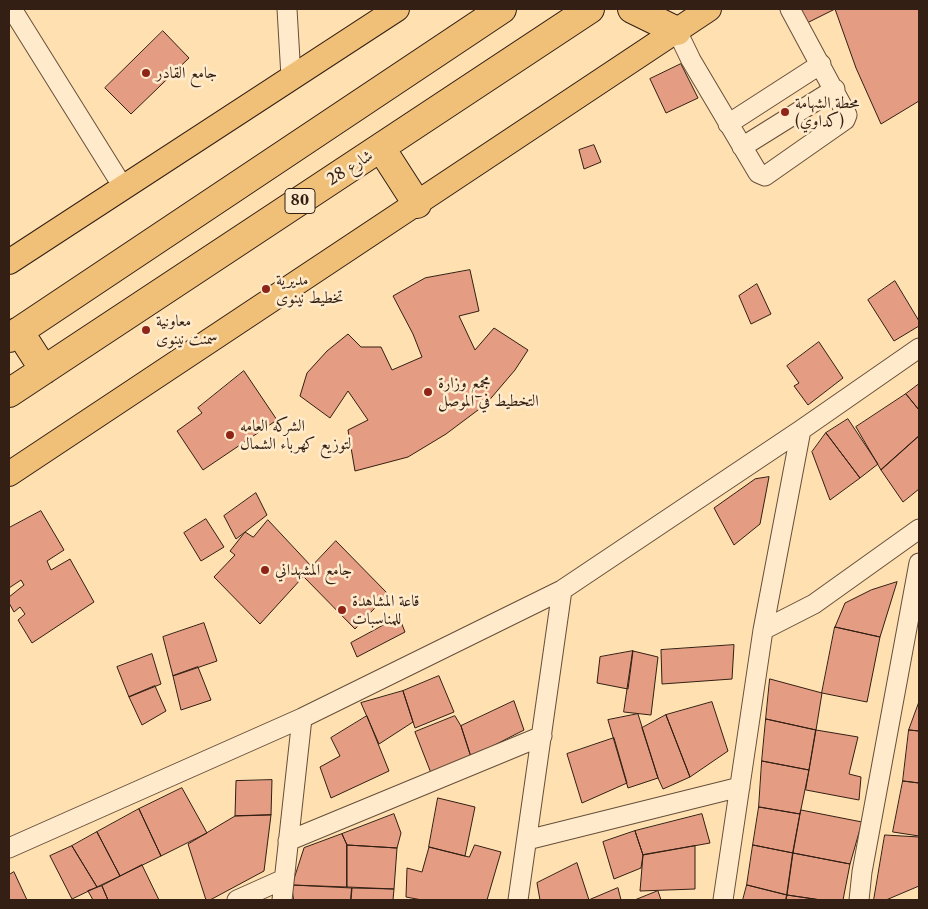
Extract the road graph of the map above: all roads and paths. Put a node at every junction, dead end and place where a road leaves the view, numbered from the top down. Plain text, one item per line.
1 (287, 9) edge
2 (397, 9) edge
3 (502, 9) edge
4 (590, 9) edge
5 (632, 9) edge
6 (709, 9) edge
7 (790, 9) edge
8 (12, 15) edge
9 (677, 31) junction
10 (820, 64) junction
11 (291, 77) junction
12 (835, 89) junction
13 (728, 124) junction
14 (742, 147) junction
15 (381, 148) junction
16 (123, 187) junction
17 (417, 204) junction
18 (9, 262) edge
19 (14, 335) edge
20 (919, 348) edge
21 (44, 370) junction
22 (9, 394) edge
23 (802, 430) junction
24 (9, 474) edge
25 (919, 528) edge
26 (919, 563) edge
27 (562, 590) junction
28 (763, 630) junction
29 (302, 718) junction
30 (542, 736) junction
31 (740, 787) junction
32 (527, 840) junction
33 (288, 841) junction
34 (9, 848) edge
35 (284, 879) junction
36 (237, 900) edge
37 (282, 900) edge
38 (518, 900) edge
39 (723, 900) edge
40 (859, 900) edge

1 - 11 street
2 - 11 main road
3 - 19 highway
4 - 15 highway, شارع 28 / 80
5 - 9 highway
6 - 9 main road
7 - 10 street
8 - 16 street
9 - 13 street
9 - 17 main road
10 - 12 street
10 - 13 street
11 - 16 main road
12 - 14 street
12 - 14 street
13 - 14 street
15 - 17 highway
15 - 21 highway, شارع 28 / 80
16 - 18 main road
17 - 24 main road
19 - 21 highway
20 - 23 street
21 - 22 highway, شارع 28 / 80
23 - 27 street
23 - 28 street
25 - 28 street
26 - 40 street
27 - 29 street
27 - 30 street
28 - 31 street
29 - 33 street
29 - 34 street
30 - 32 street
30 - 33 street
31 - 32 street
31 - 39 street
32 - 38 street
33 - 35 street
35 - 36 street
35 - 37 street

